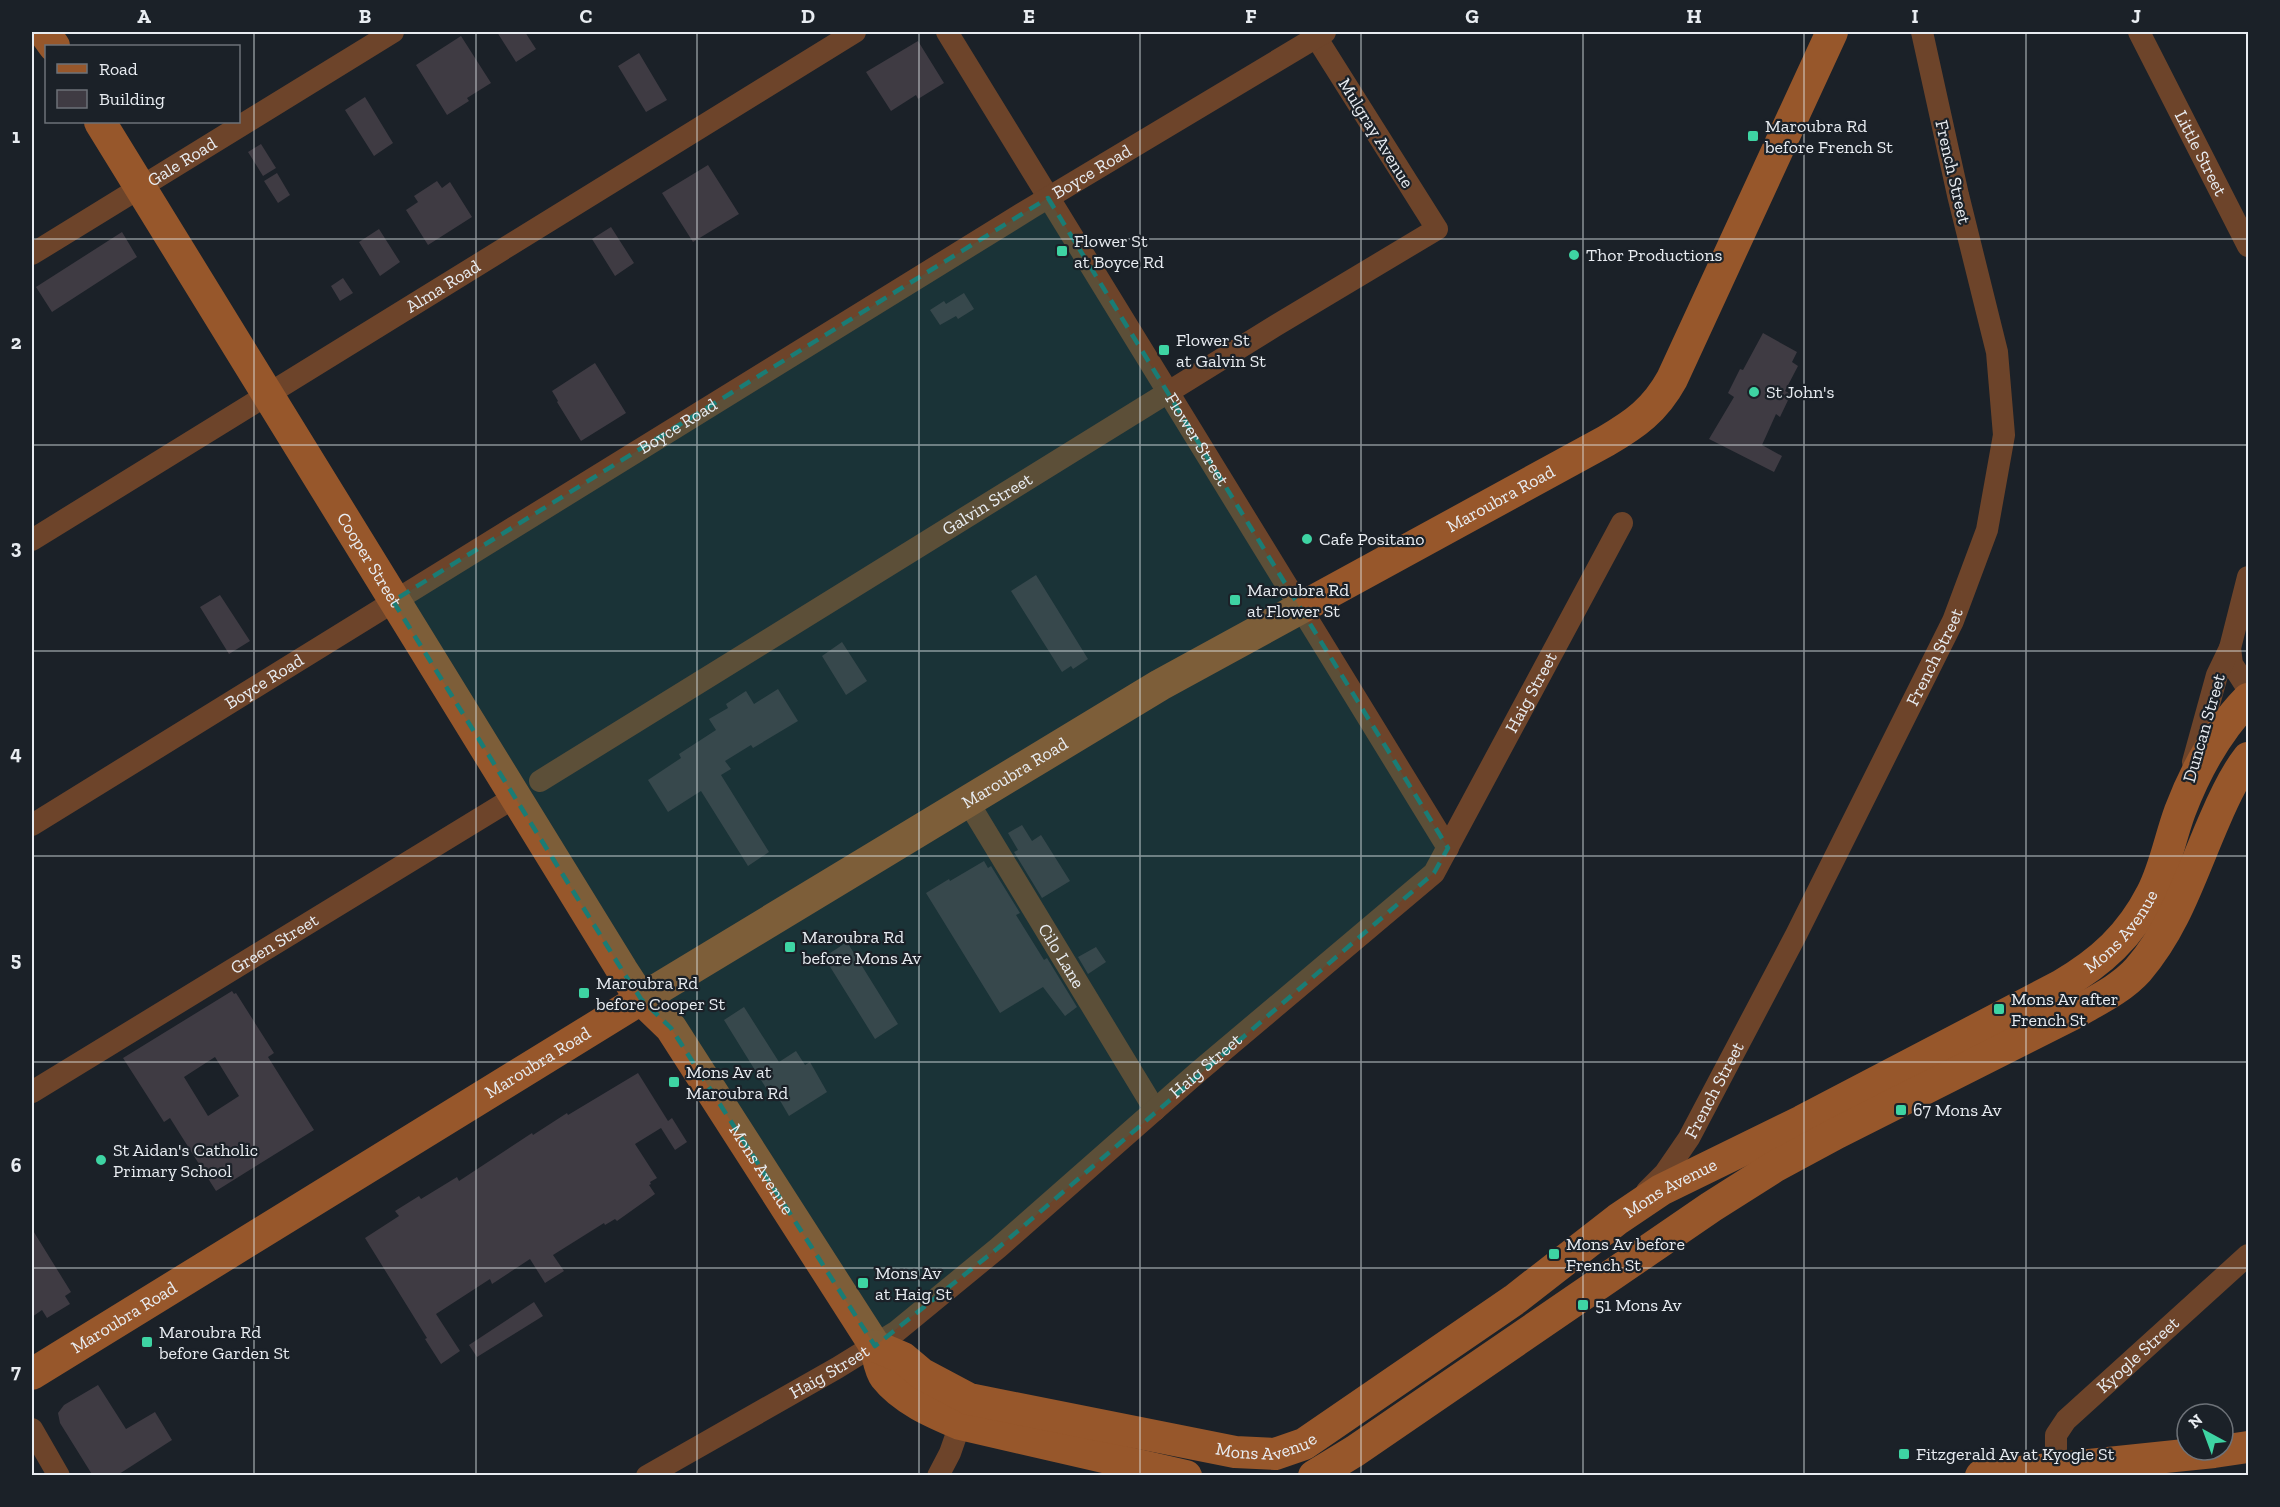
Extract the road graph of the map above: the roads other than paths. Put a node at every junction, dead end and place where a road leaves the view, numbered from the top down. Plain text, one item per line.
1 (44, 32) edge
2 (393, 32) edge
3 (855, 32) edge
4 (947, 32) edge
5 (1832, 32) edge
6 (1922, 32) edge
7 (2139, 32) edge
8 (1321, 34) edge
9 (53, 45) edge
10 (101, 123) edge
11 (140, 188) junction
12 (1048, 198) junction
13 (1437, 229) joint
14 (2248, 246) edge
15 (32, 254) edge
16 (1168, 392) junction
17 (267, 395) junction
18 (1622, 523) dead end
19 (32, 540) edge
20 (2248, 577) edge
21 (393, 601) junction
22 (1301, 608) junction
23 (2230, 648) junction
24 (2248, 689) edge
25 (2248, 699) edge
26 (2248, 758) edge
27 (528, 789) junction
28 (968, 802) junction
29 (2180, 810) junction
30 (32, 825) edge
31 (1448, 848) junction
32 (641, 999) junction
33 (32, 1092) edge
34 (1155, 1110) junction
35 (1618, 1219) junction
36 (2248, 1255) edge
37 (874, 1346) junction
38 (32, 1374) edge
39 (965, 1411) junction
40 (32, 1429) edge
41 (2248, 1447) edge
42 (2056, 1468) junction
43 (59, 1476) edge
44 (647, 1476) edge
45 (938, 1476) edge
46 (1186, 1476) edge
47 (1314, 1476) edge
48 (1981, 1476) edge

1 - 9 street
2 - 11 street, Gale Road
3 - 17 street, Alma Road
4 - 12 street, Flower Street
5 - 22 street, Maroubra Road
6 - 35 street, French Street
7 - 14 street, Little Street
8 - 12 street, Boyce Road
8 - 13 street, Mulgray Avenue
10 - 11 street, Cooper Street
11 - 15 street, Gale Road
11 - 17 street, Cooper Street
12 - 16 street, Flower Street
12 - 21 street, Boyce Road
13 - 16 street, Galvin Street
16 - 22 street, Flower Street
16 - 27 street, Galvin Street
17 - 19 street, Alma Road
17 - 21 street, Cooper Street
18 - 31 street, Haig Street
20 - 23 street, Duncan Street
21 - 27 street, Cooper Street
21 - 30 street, Boyce Road
22 - 28 street, Maroubra Road
22 - 31 street, Flower Street
23 - 24 street, Duncan Street
23 - 29 street, Duncan Street
25 - 29 street, Mons Avenue
26 - 47 street, Mons Avenue
27 - 32 street, Cooper Street
27 - 33 street, Green Street
28 - 32 street, Maroubra Road
28 - 34 street, Cilo Lane
29 - 35 street, Mons Avenue
31 - 34 street, Haig Street
32 - 37 street, Mons Avenue
32 - 38 street, Maroubra Road
34 - 37 street, Haig Street
35 - 39 street, Mons Avenue
36 - 42 street, Kyogle Street
37 - 39 street, Mons Avenue
37 - 44 street, Haig Street
39 - 45 street
39 - 46 street, Mons Avenue
40 - 43 street
41 - 42 street
42 - 48 street

